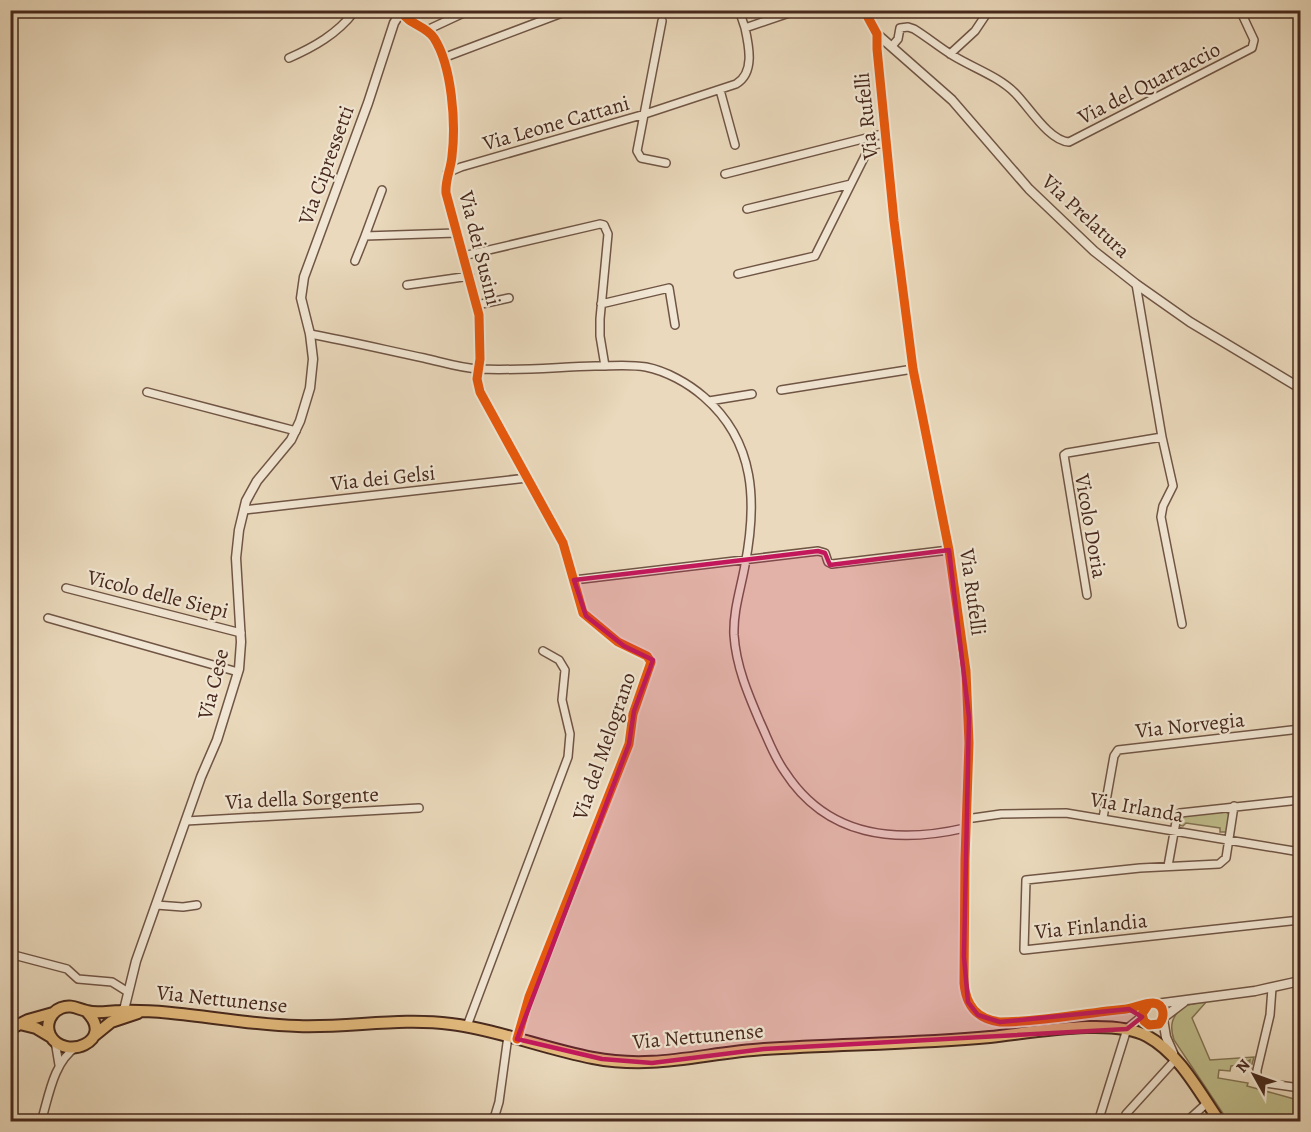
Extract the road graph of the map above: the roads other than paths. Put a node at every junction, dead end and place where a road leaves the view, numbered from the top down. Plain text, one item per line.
1 (470, 10) edge
2 (570, 10) edge
3 (739, 10) edge
4 (798, 10) edge
5 (864, 10) edge
6 (989, 10) edge
7 (1240, 10) edge
8 (355, 11) edge
9 (402, 11) edge
10 (153, 13) dead end
11 (662, 21) dead end
12 (745, 28) junction
13 (427, 30) junction
14 (877, 34) junction
15 (892, 46) junction
16 (950, 54) junction
17 (289, 58) dead end
18 (443, 58) junction
19 (720, 90) junction
20 (645, 114) junction
21 (886, 133) junction
22 (887, 144) junction
23 (735, 145) dead end
24 (452, 160) junction
25 (477, 162) junction
26 (666, 163) dead end
27 (447, 173) junction
28 (726, 174) dead end
29 (852, 184) junction
30 (382, 190) dead end
31 (747, 209) dead end
32 (456, 233) junction
33 (365, 236) junction
34 (463, 256) junction
35 (355, 261) dead end
36 (738, 274) dead end
37 (470, 276) junction
38 (1136, 284) junction
39 (407, 285) dead end
40 (509, 298) dead end
41 (601, 304) junction
42 (477, 305) junction
43 (675, 326) dead end
44 (310, 334) junction
45 (604, 366) junction
46 (478, 369) junction
47 (913, 369) junction
48 (1300, 388) edge
49 (781, 390) dead end
50 (147, 392) dead end
51 (752, 394) dead end
52 (709, 401) junction
53 (296, 431) junction
54 (1162, 437) junction
55 (527, 478) junction
56 (244, 510) junction
57 (949, 550) junction
58 (746, 559) junction
59 (574, 580) junction
60 (66, 588) dead end
61 (1087, 595) dead end
62 (48, 618) dead end
63 (1182, 624) dead end
64 (241, 633) junction
65 (543, 651) dead end
66 (238, 672) junction
67 (1300, 729) edge
68 (1300, 800) edge
69 (1234, 807) junction
70 (419, 808) dead end
71 (1103, 818) junction
72 (966, 819) junction
73 (186, 821) junction
74 (965, 828) junction
75 (1175, 830) junction
76 (1228, 840) junction
77 (1300, 852) edge
78 (1168, 867) junction
79 (156, 905) junction
80 (197, 905) dead end
81 (1300, 920) edge
82 (10, 954) edge
83 (1300, 981) edge
84 (1272, 988) junction
85 (128, 992) junction
86 (1192, 998) junction
87 (1152, 1004) junction
88 (1129, 1009) junction
89 (124, 1010) junction
90 (144, 1010) junction
91 (87, 1012) junction
92 (53, 1013) junction
93 (1144, 1019) junction
94 (1163, 1020) junction
95 (15, 1026) edge
96 (467, 1026) junction
97 (1127, 1029) junction
98 (95, 1035) junction
99 (1148, 1036) junction
100 (512, 1038) junction
101 (53, 1039) junction
102 (76, 1047) junction
103 (1176, 1059) junction
104 (59, 1065) junction
105 (1300, 1088) edge
106 (1207, 1103) junction
107 (1126, 1114) dead end
108 (41, 1122) edge
109 (493, 1122) edge
110 (1098, 1122) edge
111 (1186, 1122) edge
112 (1220, 1122) edge

1 - 13 street
2 - 18 street
3 - 12 street
4 - 12 street
5 - 14 street, Via Rufelli
6 - 16 street
7 - 16 street, Via del Quartaccio
8 - 10 street
8 - 17 street
9 - 13 street, Via dei Susini
9 - 44 street, Via Cipressetti
11 - 20 street, Via Leone Cattani
12 - 19 street, Via Leone Cattani
13 - 18 street, Via dei Susini
14 - 15 street, Via Prelatura
14 - 21 street, Via Rufelli
15 - 16 street, Via del Quartaccio
15 - 38 street, Via Prelatura
18 - 24 street, Via dei Susini
19 - 20 street, Via Leone Cattani
19 - 23 street
20 - 25 street, Via Leone Cattani
20 - 26 street, Via Leone Cattani
21 - 22 street, Via Rufelli
21 - 28 street
22 - 29 street
22 - 47 street, Via Rufelli
24 - 25 street, Via Leone Cattani
24 - 27 street, Via dei Susini
25 - 27 street, Via Leone Cattani
27 - 32 street, Via dei Susini
29 - 31 street
29 - 36 street
30 - 33 street
32 - 33 street
32 - 34 street, Via dei Susini
33 - 35 street
34 - 37 street, Via dei Susini
34 - 41 street
37 - 39 street
37 - 42 street, Via dei Susini
38 - 48 street, Via Prelatura
38 - 54 street
40 - 42 street
41 - 43 street
41 - 45 street
42 - 46 street, Via dei Susini
44 - 46 street
44 - 53 street, Via Cese
45 - 46 street
45 - 52 street
46 - 55 street, Via del Melograno
47 - 49 street
47 - 57 street, Via Rufelli
50 - 53 street
51 - 52 street
52 - 58 street
53 - 56 street, Via Cese
54 - 61 street, Vicolo Doria
54 - 63 street
55 - 56 street, Via dei Gelsi
55 - 59 street, Via del Melograno
56 - 64 street, Via Cese
57 - 58 street
57 - 72 street, Via Rufelli
58 - 59 street
58 - 74 street
59 - 100 street, Via del Melograno
60 - 64 street, Vicolo delle Siepi
62 - 66 street
64 - 66 street, Via Cese
65 - 96 street
66 - 73 street, Via Cese
67 - 71 street, Via Norvegia
68 - 69 street
69 - 75 street
69 - 76 street
70 - 73 street, Via della Sorgente
71 - 72 street, Via Irlanda
71 - 75 street, Via Irlanda
72 - 74 street, Via Rufelli
73 - 79 street, Via Cese
74 - 88 street, Via Rufelli
75 - 76 street, Via Irlanda
75 - 78 street
76 - 77 street, Via Irlanda
76 - 78 street, Via Finlandia
78 - 81 street, Via Finlandia
79 - 80 street
79 - 85 street, Via Cese
82 - 85 street
83 - 84 street, Via Rufelli
84 - 86 street, Via Rufelli
84 - 105 street
85 - 89 street, Via Cese
86 - 87 street, Via Rufelli
86 - 94 street
87 - 88 street, Via Rufelli
87 - 93 street
87 - 94 street
88 - 93 street
89 - 90 main road, Via Nettunense
89 - 91 main road, Via Nettunense
90 - 96 main road, Via Nettunense
90 - 98 main road, Via Nettunense
91 - 92 main road, Via Nettunense
91 - 98 main road
92 - 95 main road, Via Nettunense
92 - 101 main road
93 - 94 street
93 - 97 street
93 - 99 street
94 - 99 street
94 - 103 street
95 - 101 main road, Via Nettunense
96 - 100 main road, Via Nettunense
97 - 99 main road, Via Nettunense
97 - 100 main road, Via Nettunense
97 - 110 street
98 - 102 main road, Via Nettunense
99 - 103 main road, Via Nettunense
100 - 109 street
101 - 102 main road, Via Nettunense
101 - 104 street
102 - 104 street
103 - 106 main road, Via Nettunense
103 - 107 street
104 - 108 street
106 - 111 street
106 - 112 main road, Via Nettunense

